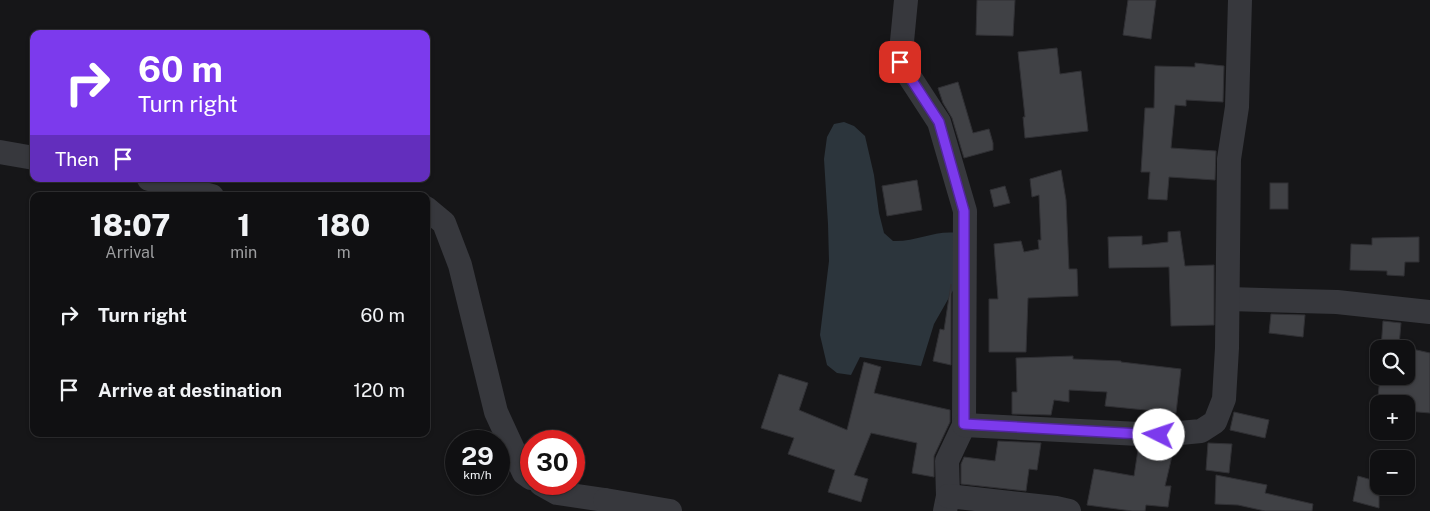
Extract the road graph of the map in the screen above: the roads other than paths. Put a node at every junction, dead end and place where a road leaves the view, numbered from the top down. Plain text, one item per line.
1 (906, 0) edge
2 (1240, 0) edge
3 (0, 152) edge
4 (30, 157) edge
5 (160, 182) edge
6 (197, 192) edge
7 (430, 211) edge
8 (1228, 299) junction
9 (1430, 312) edge
10 (964, 424) junction
11 (520, 464) edge
12 (564, 495) edge
13 (947, 504) edge
14 (611, 506) edge
15 (670, 511) edge
16 (1069, 511) edge

1 - 10 street
2 - 8 street
3 - 4 street
5 - 6 street
7 - 11 street
8 - 9 street
8 - 10 street
10 - 13 street
12 - 14 street
13 - 16 street
14 - 15 street

